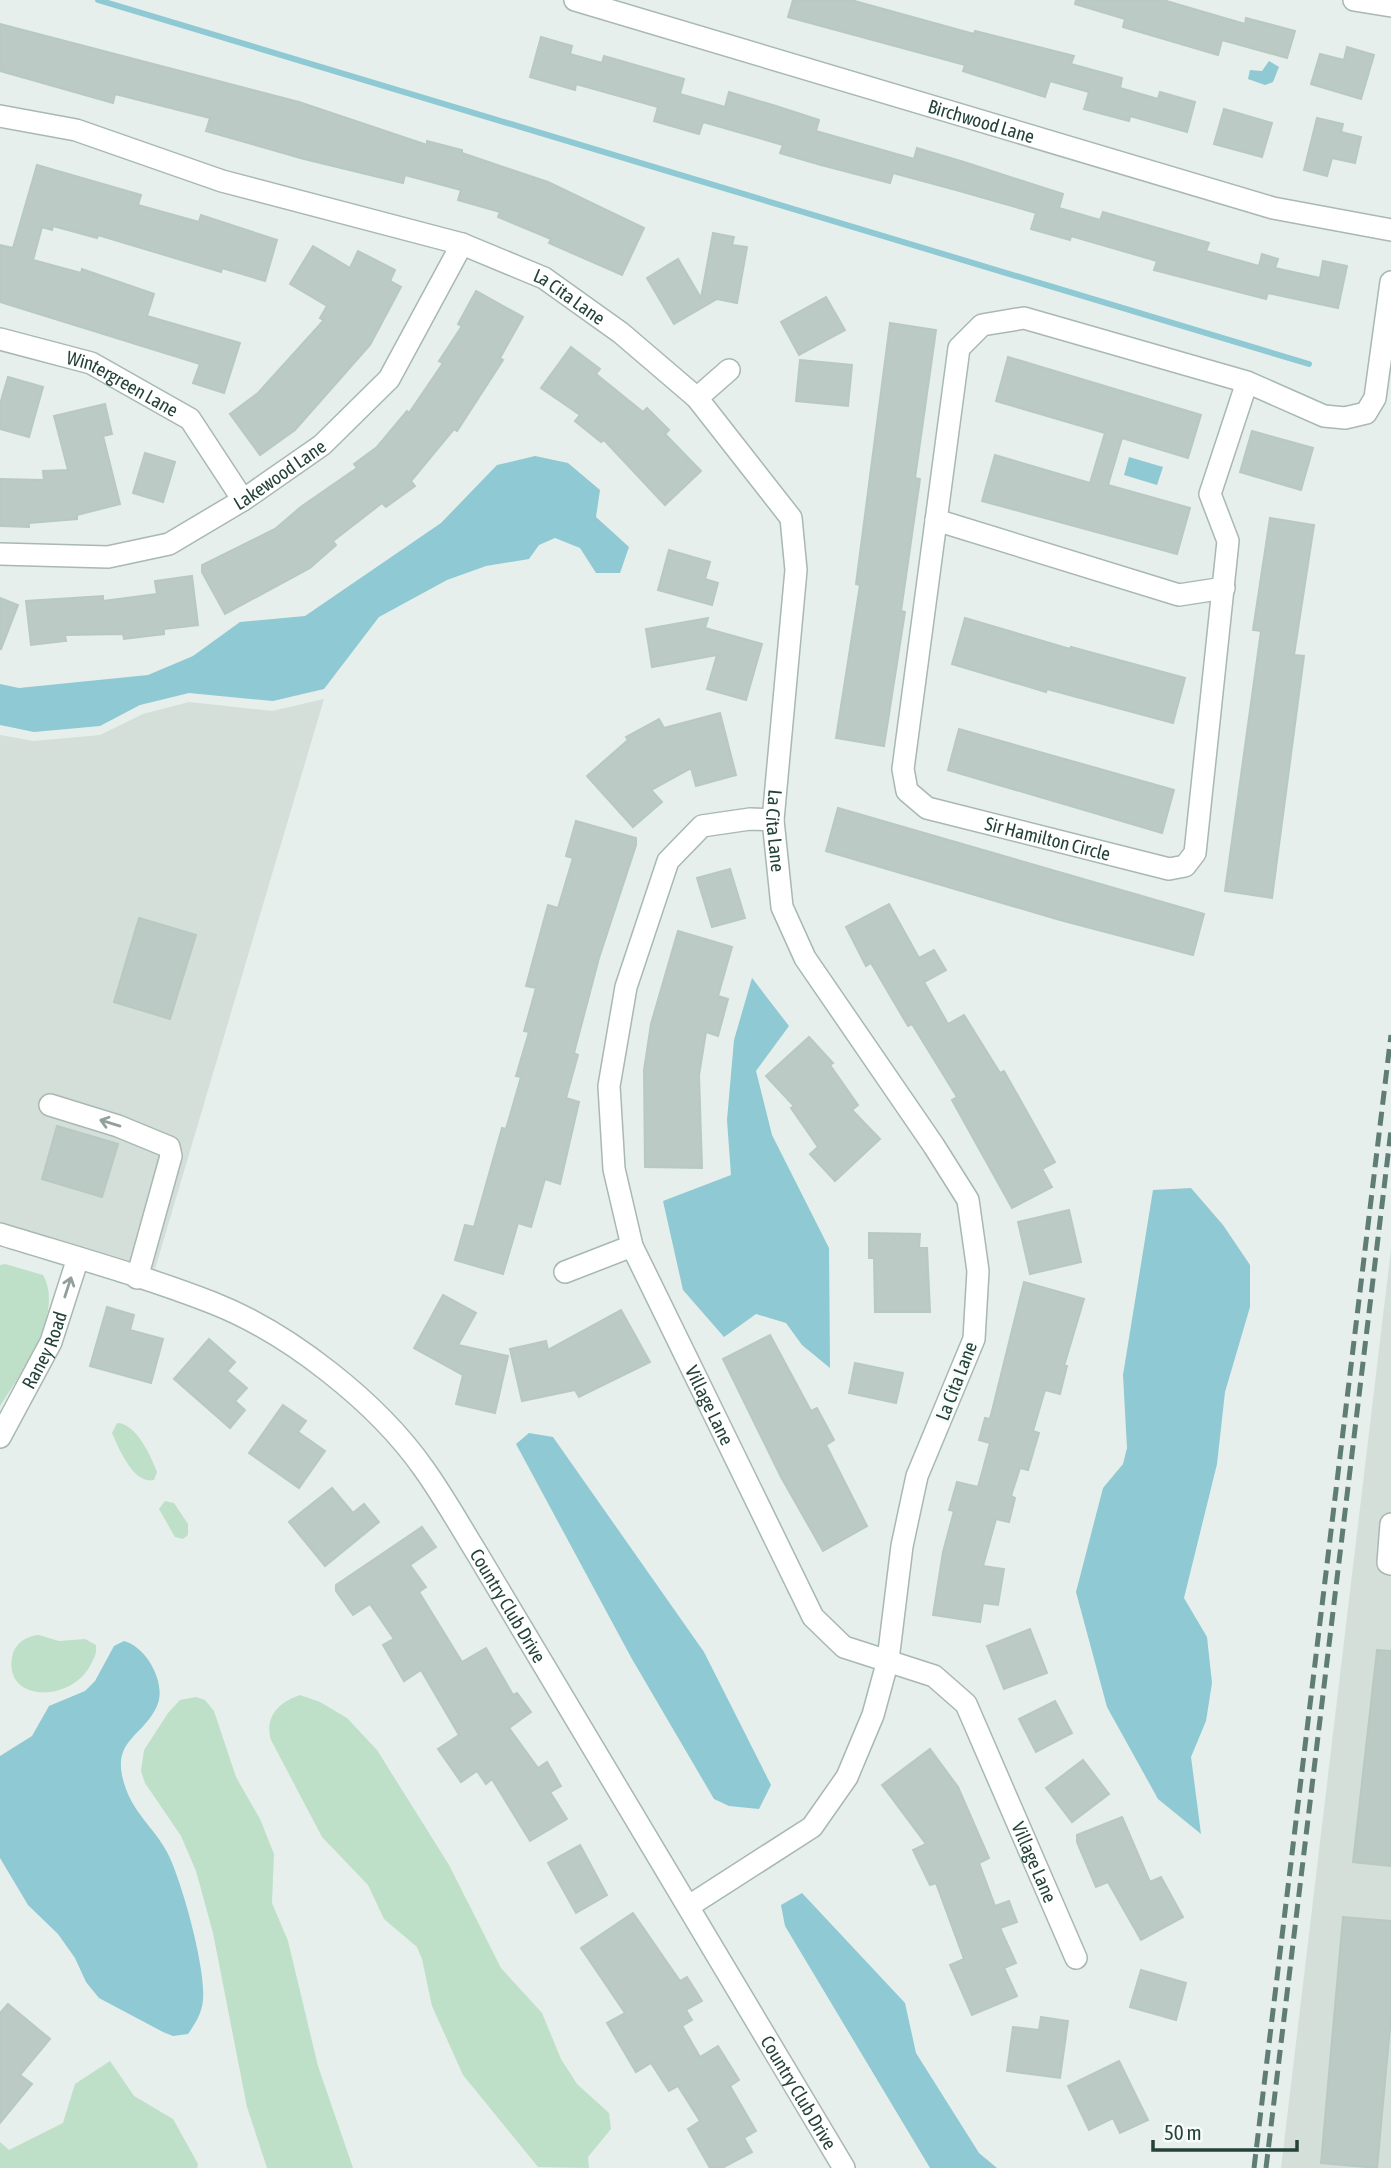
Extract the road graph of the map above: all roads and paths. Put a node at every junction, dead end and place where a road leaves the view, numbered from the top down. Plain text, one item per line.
1 (575, 0) edge
2 (1354, 0) edge
3 (1391, 6) edge
4 (0, 116) edge
5 (1391, 230) edge
6 (462, 244) junction
7 (1391, 282) edge
8 (0, 339) edge
9 (729, 370) dead end
10 (1247, 382) junction
11 (696, 398) junction
12 (243, 500) junction
13 (936, 520) junction
14 (0, 554) edge
15 (1224, 588) junction
16 (773, 820) junction
17 (50, 1105) dead end
18 (0, 1234) edge
19 (632, 1245) junction
20 (78, 1258) junction
21 (565, 1272) dead end
22 (137, 1278) junction
23 (0, 1437) edge
24 (1391, 1524) edge
25 (1391, 1564) edge
26 (888, 1660) junction
27 (688, 1906) junction
28 (1076, 1958) dead end
29 (844, 2168) edge

1 - 5 street, Birchwood Lane
2 - 3 street
4 - 6 street, La Cita Lane
6 - 11 street, La Cita Lane
6 - 12 street, Lakewood Lane
7 - 10 street, Sir Hamilton Circle
8 - 12 street, Wintergreen Lane
9 - 11 street
10 - 13 street, Sir Hamilton Circle
10 - 15 street, Sir Hamilton Circle
11 - 16 street, La Cita Lane
12 - 14 street, Lakewood Lane
13 - 15 street
13 - 15 street, Sir Hamilton Circle
16 - 19 street, Village Lane
16 - 26 street, La Cita Lane
22 -> 17 street
18 - 20 street, Country Club Drive
19 - 21 street
19 - 26 street, Village Lane
20 - 22 street, Country Club Drive
23 -> 20 street, Raney Road
22 - 27 street, Country Club Drive
24 - 25 street
26 - 27 street, La Cita Lane
26 - 28 street, Village Lane
27 - 29 street, Country Club Drive

